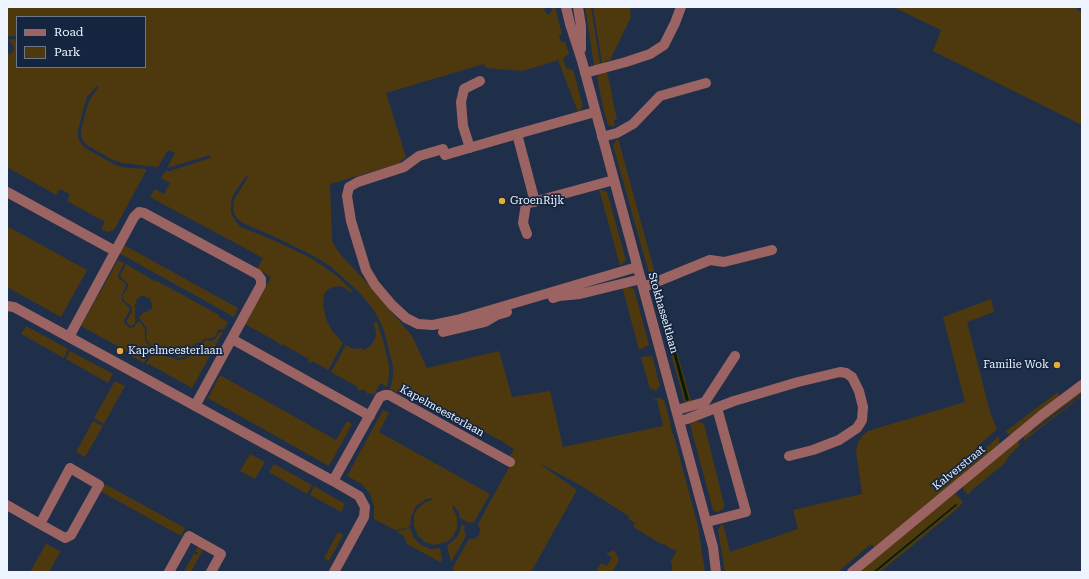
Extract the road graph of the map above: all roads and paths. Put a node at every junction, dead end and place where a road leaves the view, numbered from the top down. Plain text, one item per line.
1 (566, 7) edge
2 (578, 7) edge
3 (681, 7) edge
4 (582, 61) junction
5 (585, 73) junction
6 (480, 81) dead end
7 (706, 83) dead end
8 (595, 112) junction
9 (517, 134) junction
10 (602, 138) junction
11 (470, 148) junction
12 (614, 180) junction
13 (7, 192) edge
14 (534, 202) junction
15 (527, 234) dead end
16 (772, 250) dead end
17 (115, 251) junction
18 (637, 267) junction
19 (642, 283) junction
20 (7, 306) edge
21 (443, 332) dead end
22 (69, 337) junction
23 (232, 339) junction
24 (735, 356) dead end
25 (1082, 385) edge
26 (195, 406) junction
27 (717, 408) junction
28 (677, 410) junction
29 (370, 416) junction
30 (680, 421) junction
31 (789, 456) dead end
32 (510, 462) dead end
33 (333, 481) junction
34 (7, 505) edge
35 (707, 522) junction
36 (40, 524) junction
37 (337, 571) edge
38 (169, 572) edge
39 (211, 572) edge
40 (716, 572) edge
41 (852, 572) edge

1 - 4 street, Stokhasseltlaan
2 - 4 street, Stokhasseltlaan
3 - 5 street
4 - 5 street, Stokhasseltlaan
5 - 8 street, Stokhasseltlaan
6 - 11 street
7 - 10 street
8 - 9 street
8 - 10 street, Stokhasseltlaan
9 - 11 street
9 - 14 street
10 - 12 street, Stokhasseltlaan
11 - 18 street
12 - 14 street
12 - 18 street, Stokhasseltlaan
13 - 17 street
14 - 15 street
16 - 19 street
17 - 22 street
17 - 23 street
18 - 19 street, Stokhasseltlaan
19 - 21 street
19 - 28 street, Stokhasseltlaan
20 - 22 street
22 - 26 street
23 - 26 street
23 - 29 street
24 - 28 street
25 - 41 street, Kalverstraat
26 - 33 street
27 - 30 street
27 - 31 street
27 - 35 street
28 - 30 street, Stokhasseltlaan
29 - 32 street, Kapelmeesterlaan
29 - 33 street, Kapelmeesterlaan
30 - 35 street, Stokhasseltlaan
33 - 37 street
34 - 36 street
35 - 40 street, Stokhasseltlaan
36 - 36 street
38 - 39 street

